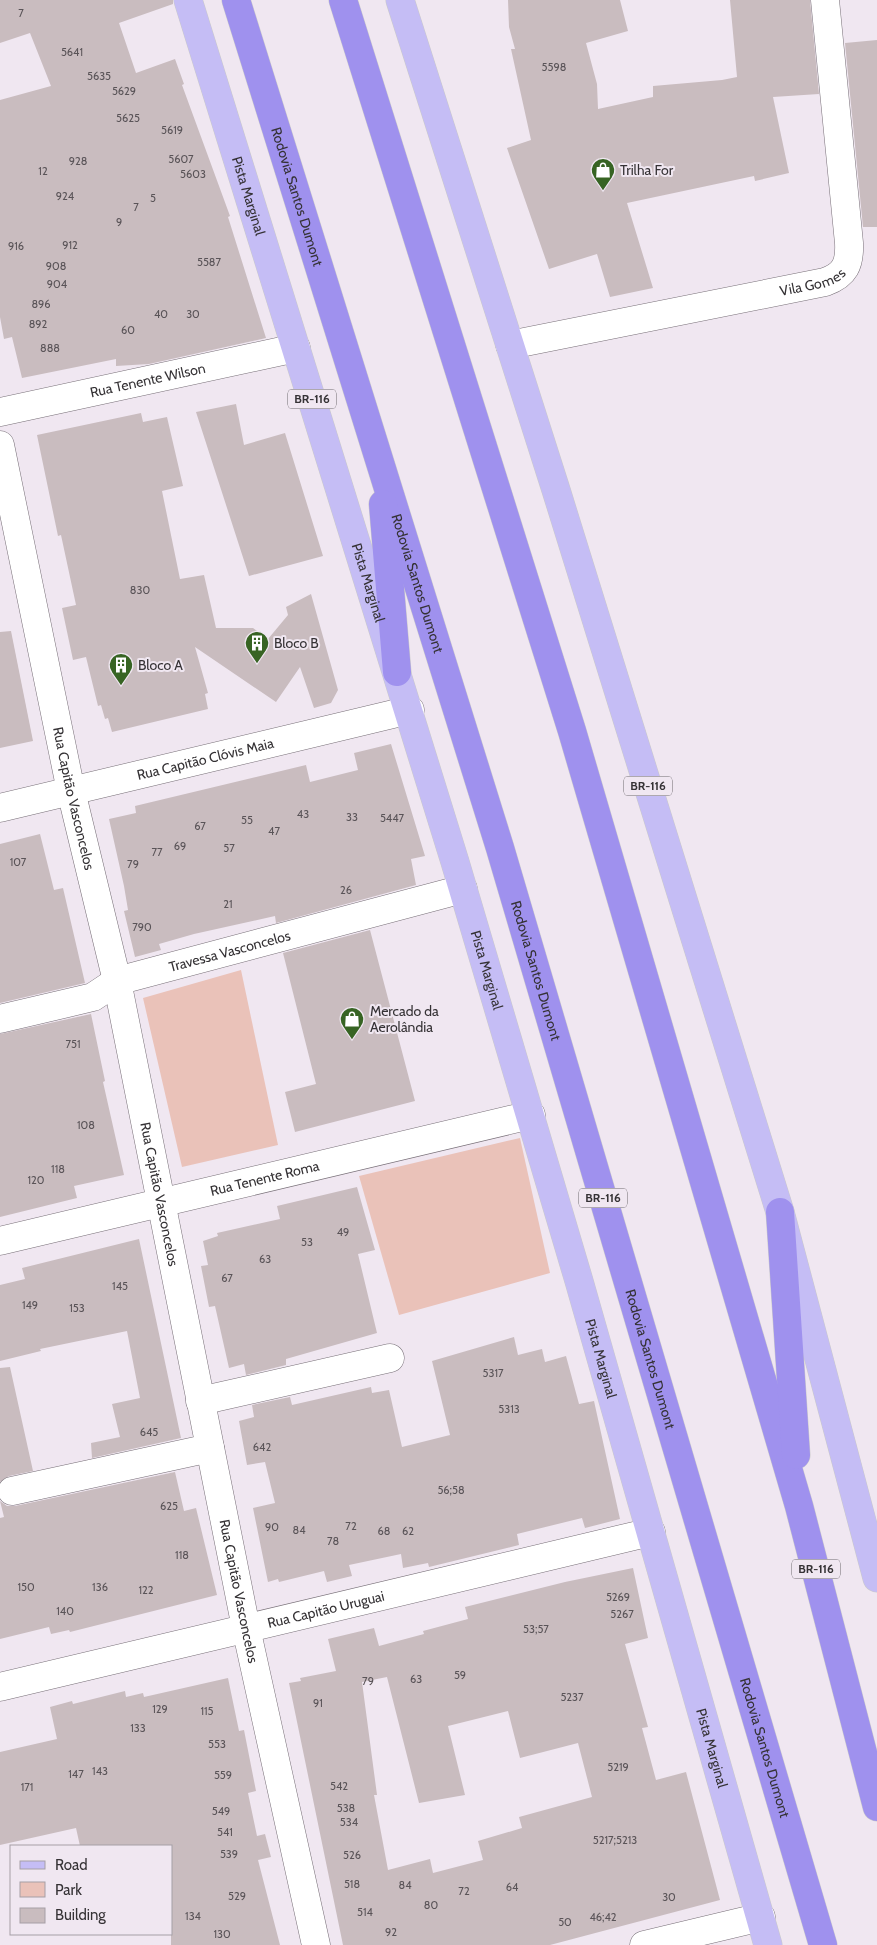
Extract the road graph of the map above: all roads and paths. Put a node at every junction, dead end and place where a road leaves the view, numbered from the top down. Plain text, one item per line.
1 (188, 0) edge
2 (236, 0) edge
3 (344, 0) edge
4 (400, 0) edge
5 (825, 0) edge
6 (510, 345) junction
7 (296, 348) junction
8 (0, 412) edge
9 (0, 445) edge
10 (379, 453) junction
11 (397, 672) junction
12 (410, 710) junction
13 (71, 791) junction
14 (0, 808) edge
15 (463, 889) junction
16 (117, 981) junction
17 (0, 1019) edge
18 (531, 1115) junction
19 (160, 1202) junction
20 (780, 1212) junction
21 (0, 1241) edge
22 (390, 1358) dead end
23 (200, 1400) junction
24 (210, 1448) junction
25 (12, 1490) dead end
26 (799, 1506) junction
27 (651, 1532) junction
28 (877, 1578) edge
29 (246, 1628) junction
30 (0, 1687) edge
31 (877, 1807) edge
32 (761, 1917) junction
33 (316, 1945) edge
34 (644, 1945) edge
35 (768, 1945) edge
36 (823, 1945) edge

1 - 7 main road, Pista Marginal / BR-116
2 - 10 highway, Rodovia Santos Dumont / BR-116
3 - 26 highway, BR-116
4 - 6 main road, BR-116
5 - 6 street, Vila Gomes
6 - 20 main road, BR-116
7 - 8 street, Rua Tenente Wilson
7 - 11 main road, Pista Marginal / BR-116
9 - 13 street, Rua Capitão Vasconcelos
10 - 11 highway
10 - 36 highway, Rodovia Santos Dumont / BR-116
11 - 12 main road, Pista Marginal / BR-116
12 - 13 street, Rua Capitão Clóvis Maia
12 - 15 main road, Pista Marginal / BR-116
13 - 14 street, Rua Capitão Clóvis Maia
13 - 16 street, Rua Capitão Vasconcelos
15 - 16 street, Travessa Vasconcelos
15 - 18 main road, Pista Marginal / BR-116
16 - 17 street, Travessa Vasconcelos
16 - 19 street, Rua Capitão Vasconcelos
18 - 19 street, Rua Tenente Roma
18 - 27 main road, Pista Marginal / BR-116
19 - 21 street, Rua Tenente Roma
19 - 23 street, Rua Capitão Vasconcelos
20 - 26 highway
20 - 28 main road, BR-116
22 - 23 street
23 - 24 street, Rua Capitão Vasconcelos
24 - 25 street
24 - 29 street, Rua Capitão Vasconcelos
26 - 31 highway, BR-116
27 - 29 street, Rua Capitão Uruguai
27 - 32 main road, Pista Marginal / BR-116
29 - 30 street, Rua Capitão Uruguai
29 - 33 street, Rua Capitão Vasconcelos
32 - 34 street
32 - 35 main road, Pista Marginal / BR-116

